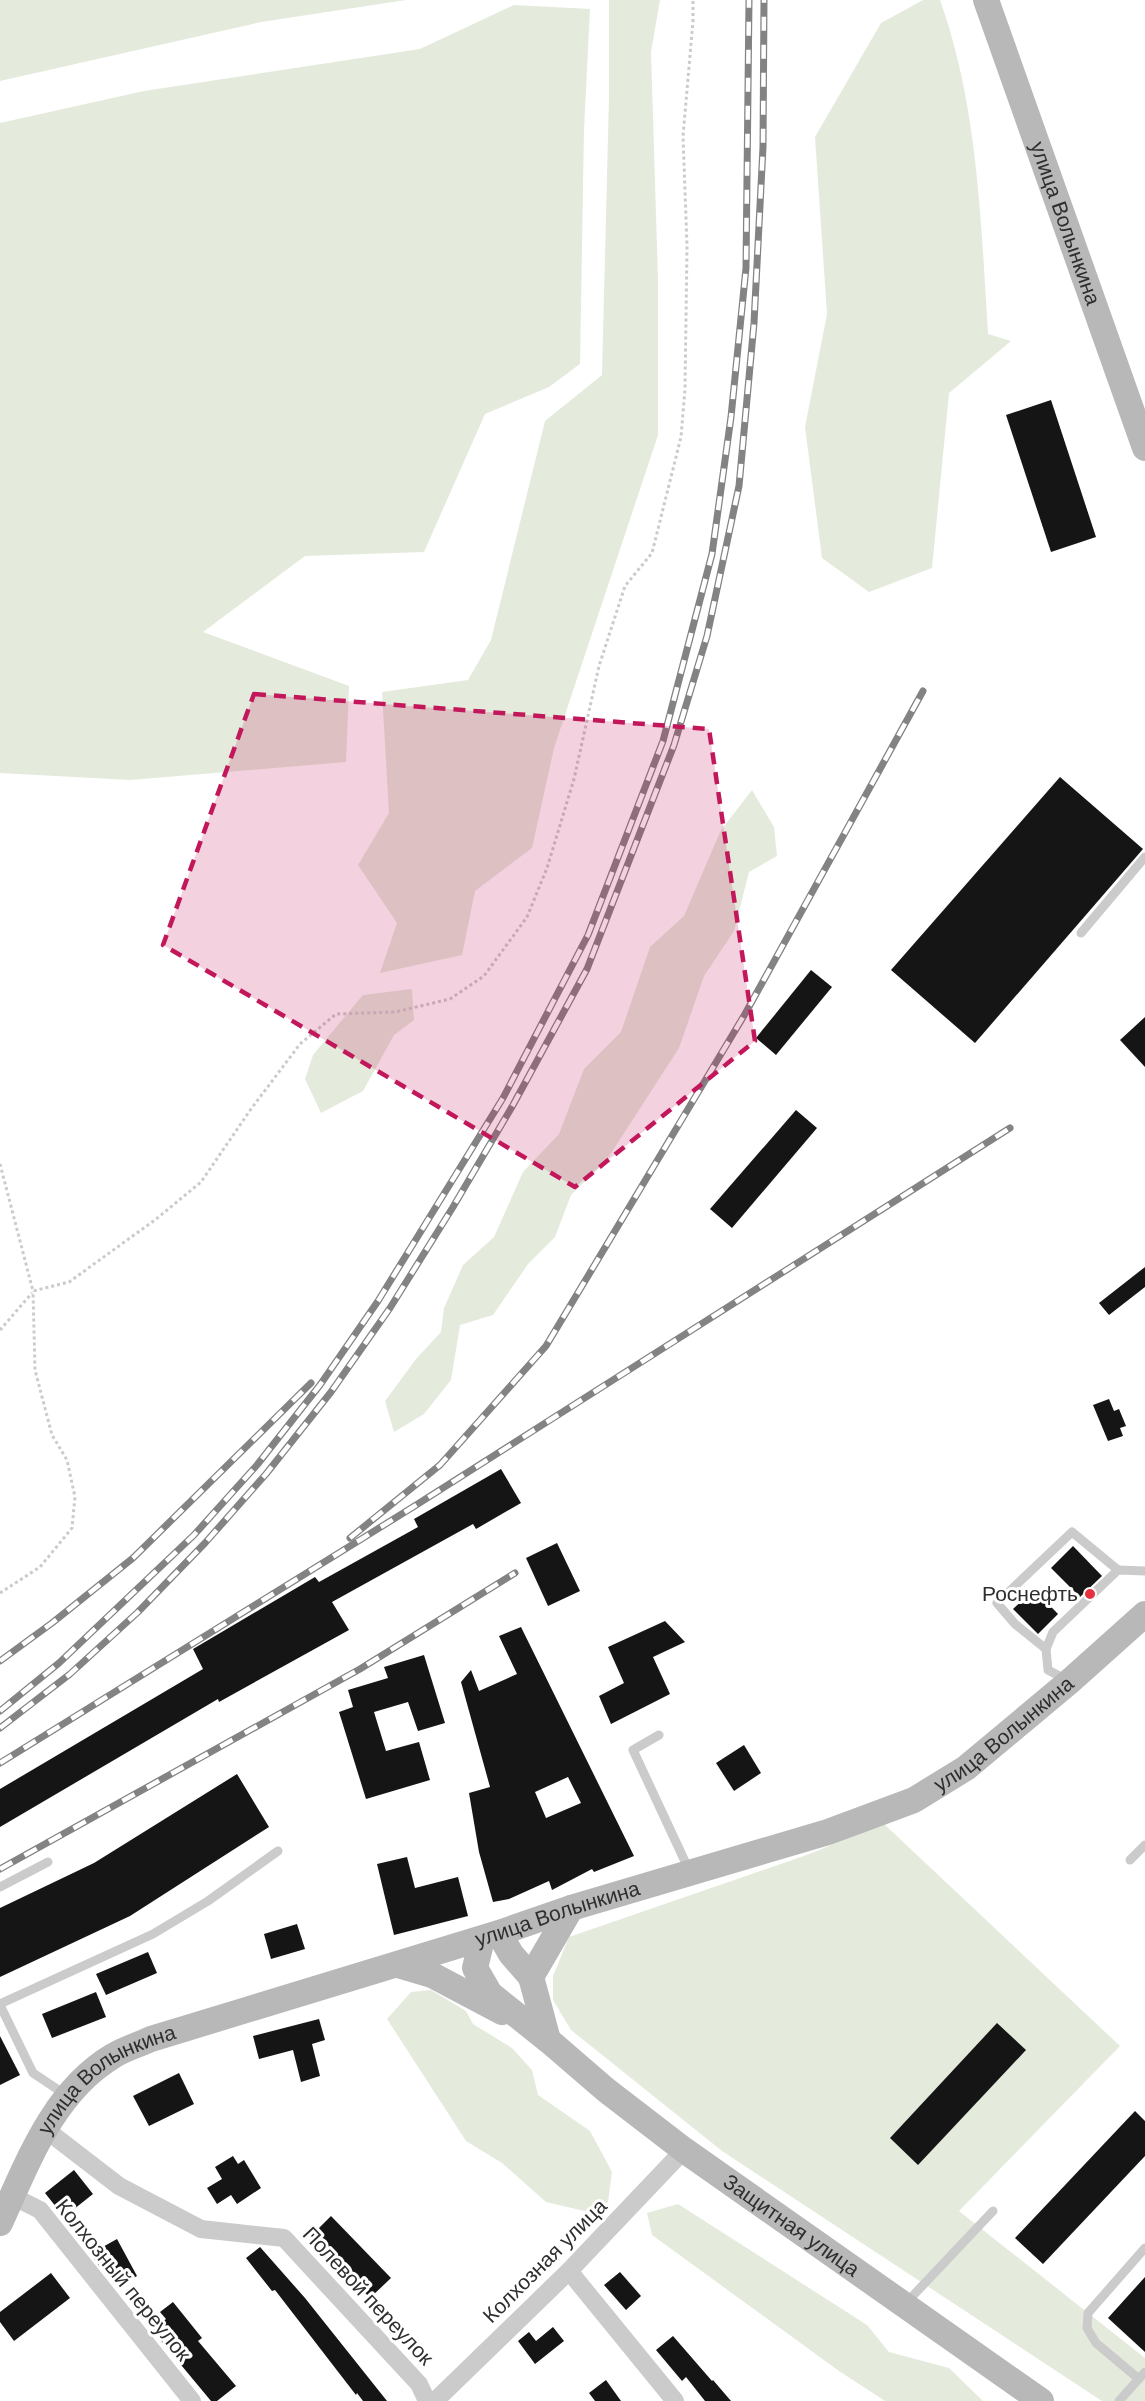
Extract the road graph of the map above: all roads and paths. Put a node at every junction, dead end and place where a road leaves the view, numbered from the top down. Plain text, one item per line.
1 (693, 0) edge
2 (986, 0) edge
3 (1145, 448) edge
4 (1145, 857) edge
5 (1082, 933) dead end
6 (0, 1164) edge
7 (33, 1291) junction
8 (0, 1330) edge
9 (1118, 1570) junction
10 (1145, 1571) edge
11 (0, 1593) edge
12 (1145, 1614) edge
13 (1046, 1649) junction
14 (1069, 1682) junction
15 (659, 1735) dead end
16 (1145, 1845) edge
17 (278, 1851) dead end
18 (1130, 1860) dead end
19 (48, 1862) dead end
20 (690, 1873) junction
21 (0, 1887) edge
22 (572, 1908) junction
23 (491, 1936) junction
24 (398, 1965) junction
25 (531, 1977) junction
26 (0, 2005) edge
27 (548, 2040) junction
28 (67, 2096) junction
29 (45, 2129) junction
30 (684, 2150) junction
31 (12, 2196) junction
32 (993, 2211) dead end
33 (0, 2223) edge
34 (1145, 2248) edge
35 (569, 2271) junction
36 (904, 2305) junction
37 (1142, 2375) edge
38 (192, 2401) edge
39 (427, 2401) edge
40 (435, 2401) edge
41 (675, 2401) edge
42 (1041, 2401) edge
43 (1119, 2401) edge

1 - 7 path
2 - 3 street, улица Волынкина
4 - 5 lane
6 - 7 path
7 - 8 path
7 - 11 path
9 - 10 lane
9 - 13 lane
9 - 13 lane
12 - 14 street, улица Волынкина
13 - 14 lane
14 - 20 street, улица Волынкина
15 - 20 lane
16 - 18 lane
17 - 26 lane
19 - 21 lane
20 - 22 street, улица Волынкина
22 - 23 street, улица Волынкина
22 - 25 street
23 - 24 street, улица Волынкина
23 - 25 street
23 - 27 street
24 - 27 street
24 - 28 street, улица Волынкина
25 - 27 street
26 - 28 lane
27 - 30 street, Защитная улица
28 - 29 street, улица Волынкина
29 - 31 street, улица Волынкина
29 - 39 street, Полевой переулок
30 - 35 street, Колхозная улица
30 - 36 street, Защитная улица
31 - 33 street, улица Волынкина
31 - 38 street, Колхозный переулок
32 - 36 lane
34 - 37 lane
35 - 40 street, Колхозная улица
35 - 41 street
36 - 42 street, Защитная улица
37 - 43 lane

